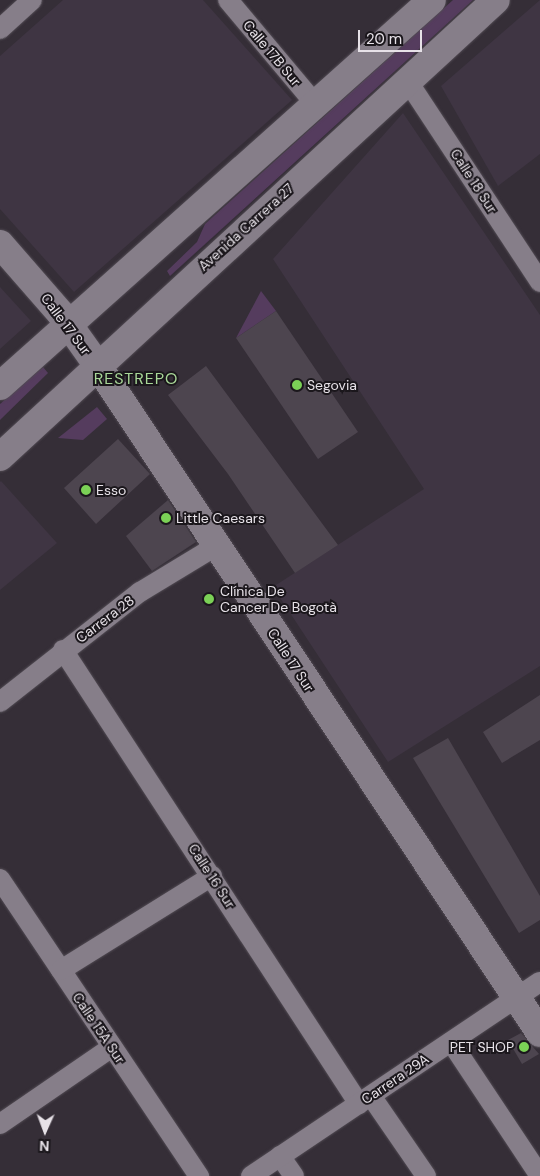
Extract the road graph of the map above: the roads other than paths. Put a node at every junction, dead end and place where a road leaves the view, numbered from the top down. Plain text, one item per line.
1 (32, 0) edge
2 (228, 0) edge
3 (432, 0) edge
4 (496, 0) edge
5 (0, 29) edge
6 (407, 80) junction
7 (317, 106) junction
8 (0, 244) edge
9 (540, 282) edge
10 (70, 325) junction
11 (98, 366) junction
12 (0, 386) edge
13 (0, 457) edge
14 (216, 546) junction
15 (63, 650) junction
16 (0, 702) edge
17 (212, 876) junction
18 (0, 879) edge
19 (61, 970) junction
20 (540, 982) edge
21 (516, 998) junction
22 (540, 1033) edge
23 (450, 1042) junction
24 (112, 1048) junction
25 (365, 1100) junction
26 (0, 1124) edge
27 (280, 1156) junction
28 (199, 1176) edge
29 (251, 1176) edge
30 (294, 1176) edge
31 (426, 1176) edge
32 (540, 1176) edge

1 - 5 street
2 - 7 street, Calle 17B Sur
3 - 7 main road
4 - 6 main road, Avenida Carrera 27
6 - 9 street, Calle 18 Sur
6 - 11 main road, Avenida Carrera 27
7 - 10 main road
8 - 10 main road, Calle 17 Sur
10 - 11 main road, Calle 17 Sur
10 - 12 main road
11 - 13 main road, Avenida Carrera 27
11 - 14 main road, Calle 17 Sur
14 - 15 street, Carrera 28
14 - 21 main road, Calle 17 Sur
15 - 16 street, Carrera 28
15 - 17 street, Calle 16 Sur
17 - 19 street
17 - 25 street, Calle 16 Sur
18 - 19 street, Calle 15A Sur
19 - 24 street, Calle 15A Sur
20 - 21 street, Carrera 29A
21 - 22 main road, Calle 17 Sur
21 - 23 street, Carrera 29A
23 - 25 street, Carrera 29A
23 - 32 street
24 - 26 street
24 - 28 street, Calle 15A Sur
25 - 27 street, Carrera 29A
25 - 31 street, Calle 16 Sur
27 - 29 street, Carrera 29A
27 - 30 street

